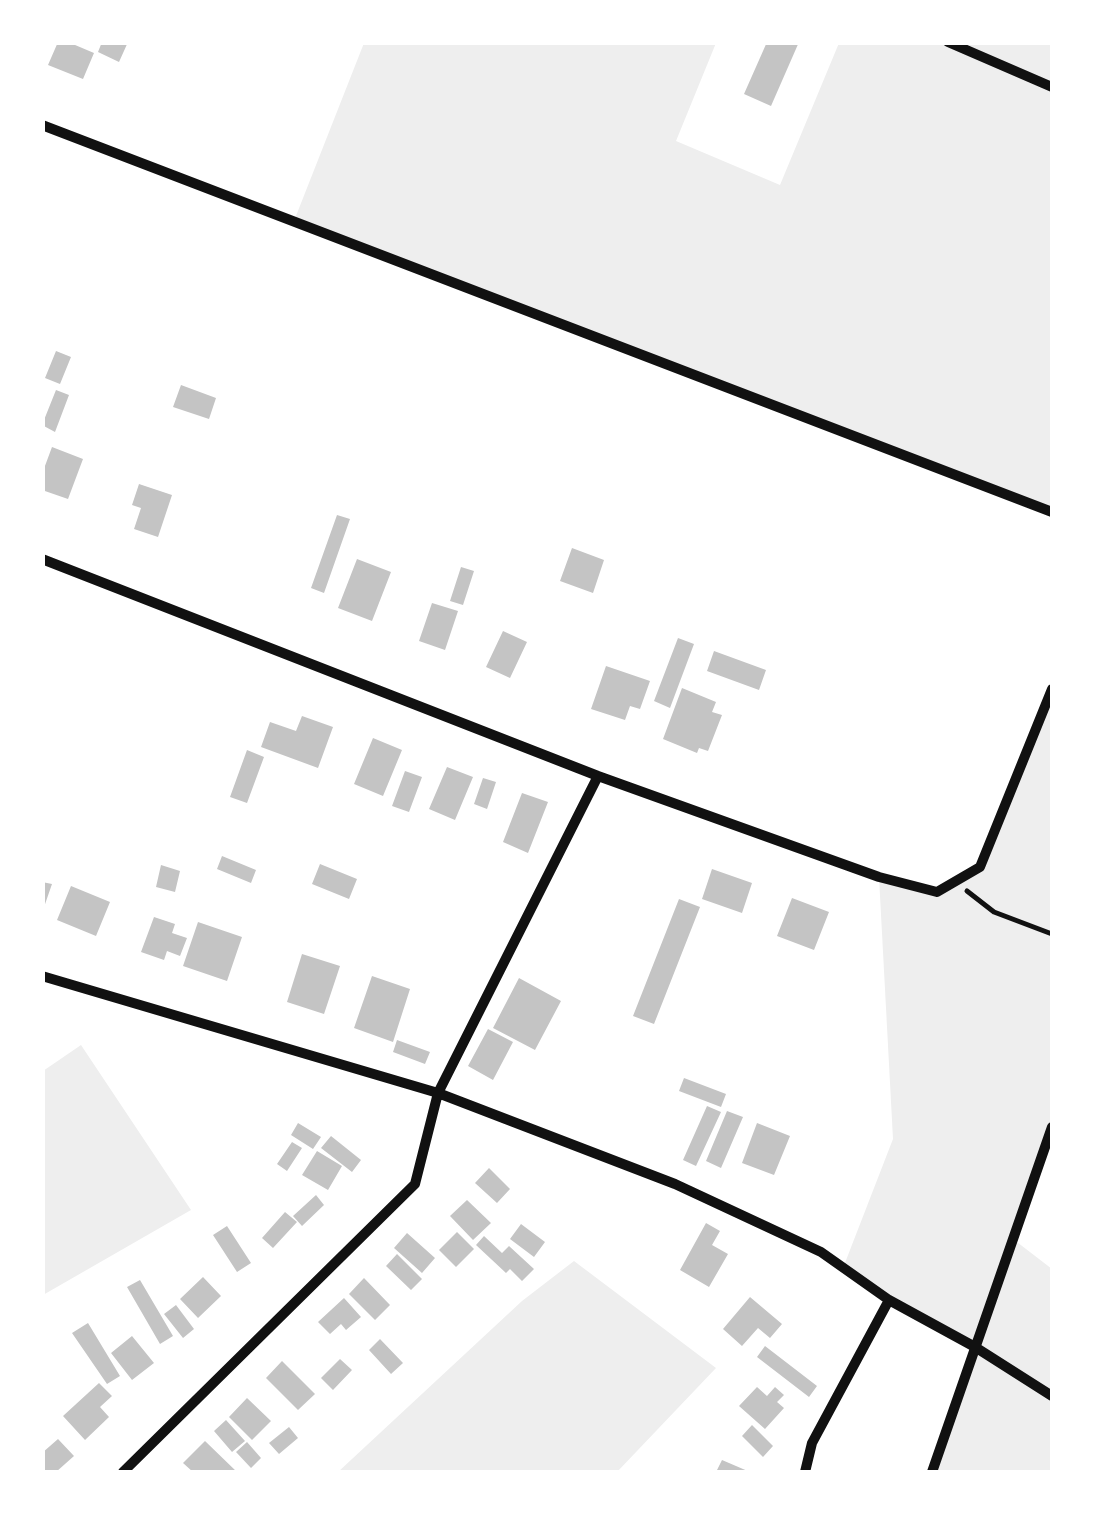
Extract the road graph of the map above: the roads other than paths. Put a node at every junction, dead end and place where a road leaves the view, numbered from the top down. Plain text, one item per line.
1 (948, 42) edge
2 (1052, 87) edge
3 (42, 125) edge
4 (1052, 512) edge
5 (42, 559) edge
6 (1052, 689) edge
7 (598, 776) junction
8 (42, 976) edge
9 (438, 1092) junction
10 (1052, 1127) edge
11 (889, 1300) junction
12 (975, 1346) junction
13 (1052, 1396) edge
14 (123, 1472) edge
15 (805, 1472) edge
16 (932, 1472) edge

1 - 2 street
3 - 4 street
5 - 7 street
6 - 7 street
7 - 9 street
8 - 9 street
9 - 11 street
9 - 14 street
10 - 12 street
11 - 12 street
11 - 15 street
12 - 13 street
12 - 16 street

